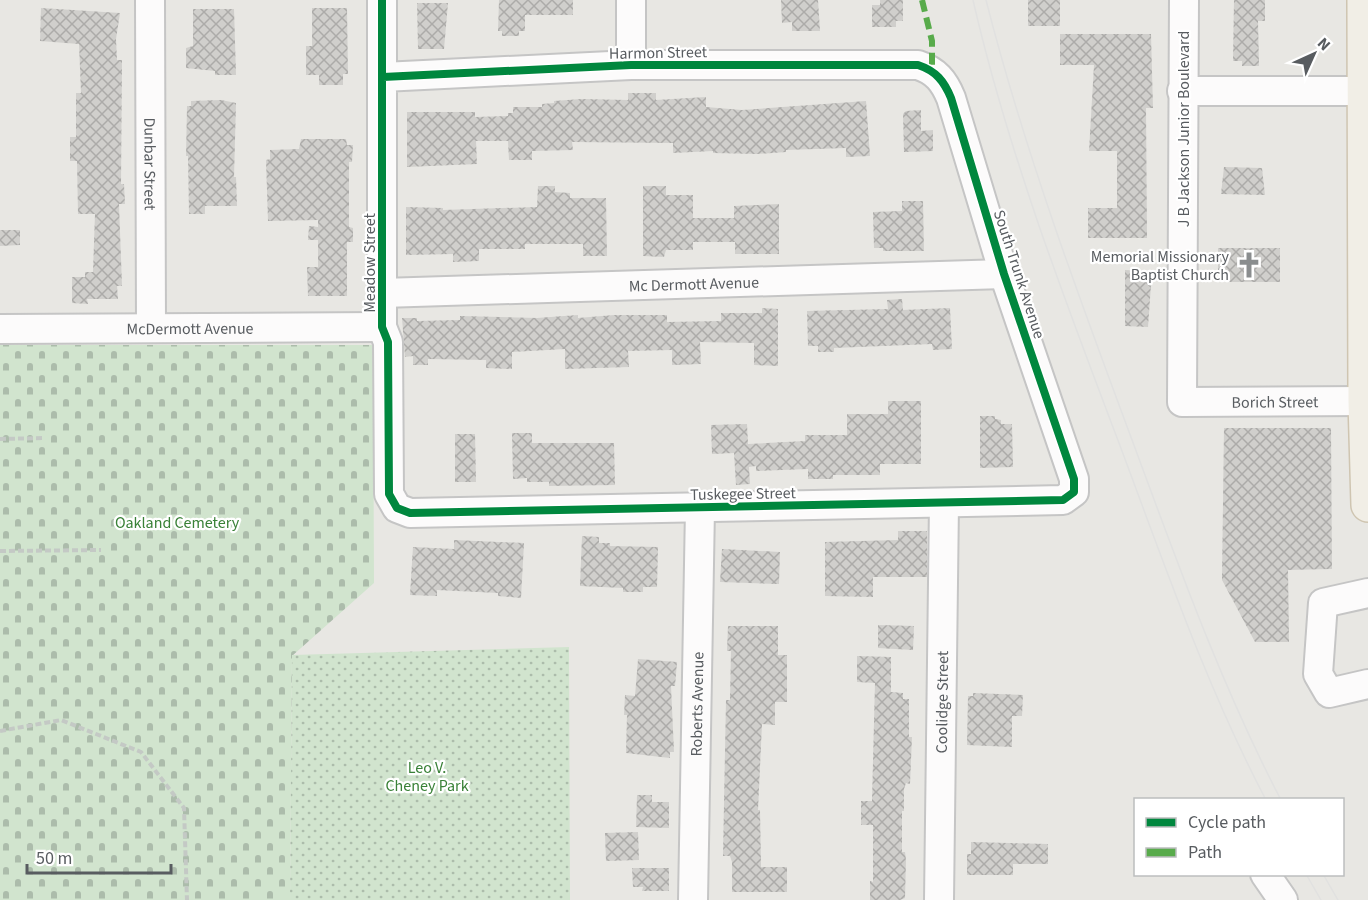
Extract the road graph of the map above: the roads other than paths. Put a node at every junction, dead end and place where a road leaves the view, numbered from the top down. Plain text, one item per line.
1 (150, 0) edge
2 (382, 0) edge
3 (631, 0) edge
4 (1184, 0) edge
5 (1364, 0) edge
6 (631, 65) junction
7 (932, 70) joint
8 (383, 77) junction
9 (1182, 91) junction
10 (1362, 91) junction
11 (1004, 274) junction
12 (382, 293) junction
13 (151, 327) junction
14 (382, 327) junction
15 (0, 329) edge
16 (1366, 401) edge
17 (1182, 402) joint
18 (1074, 492) joint
19 (944, 503) junction
20 (1368, 505) edge
21 (700, 508) junction
22 (410, 513) joint
23 (1368, 593) edge
24 (1368, 684) edge
25 (1266, 876) edge
26 (693, 900) edge
27 (939, 900) edge
28 (1283, 900) edge

1 - 13 street, Dunbar Street
2 - 8 street, Meadow Street
3 - 6 street
4 - 9 street, J B Jackson Junior Boulevard
5 - 10 main road
6 - 7 street, Harmon Street
6 - 8 street, Harmon Street
7 - 11 street, South Trunk Avenue
8 - 12 street, Meadow Street
9 - 10 street
9 - 17 street, J B Jackson Junior Boulevard
10 - 16 main road
11 - 12 street, Mc Dermott Avenue
11 - 18 street, South Trunk Avenue
12 - 14 street, Meadow Street
13 - 14 street, McDermott Avenue
13 - 15 street, McDermott Avenue
14 - 22 street, Meadow Street
16 - 17 street, Borich Street
16 - 20 main road
18 - 19 street, Tuskegee Street
19 - 21 street, Tuskegee Street
19 - 27 street, Coolidge Street
21 - 22 street, Tuskegee Street
21 - 26 street, Roberts Avenue
23 - 24 street
25 - 28 street

